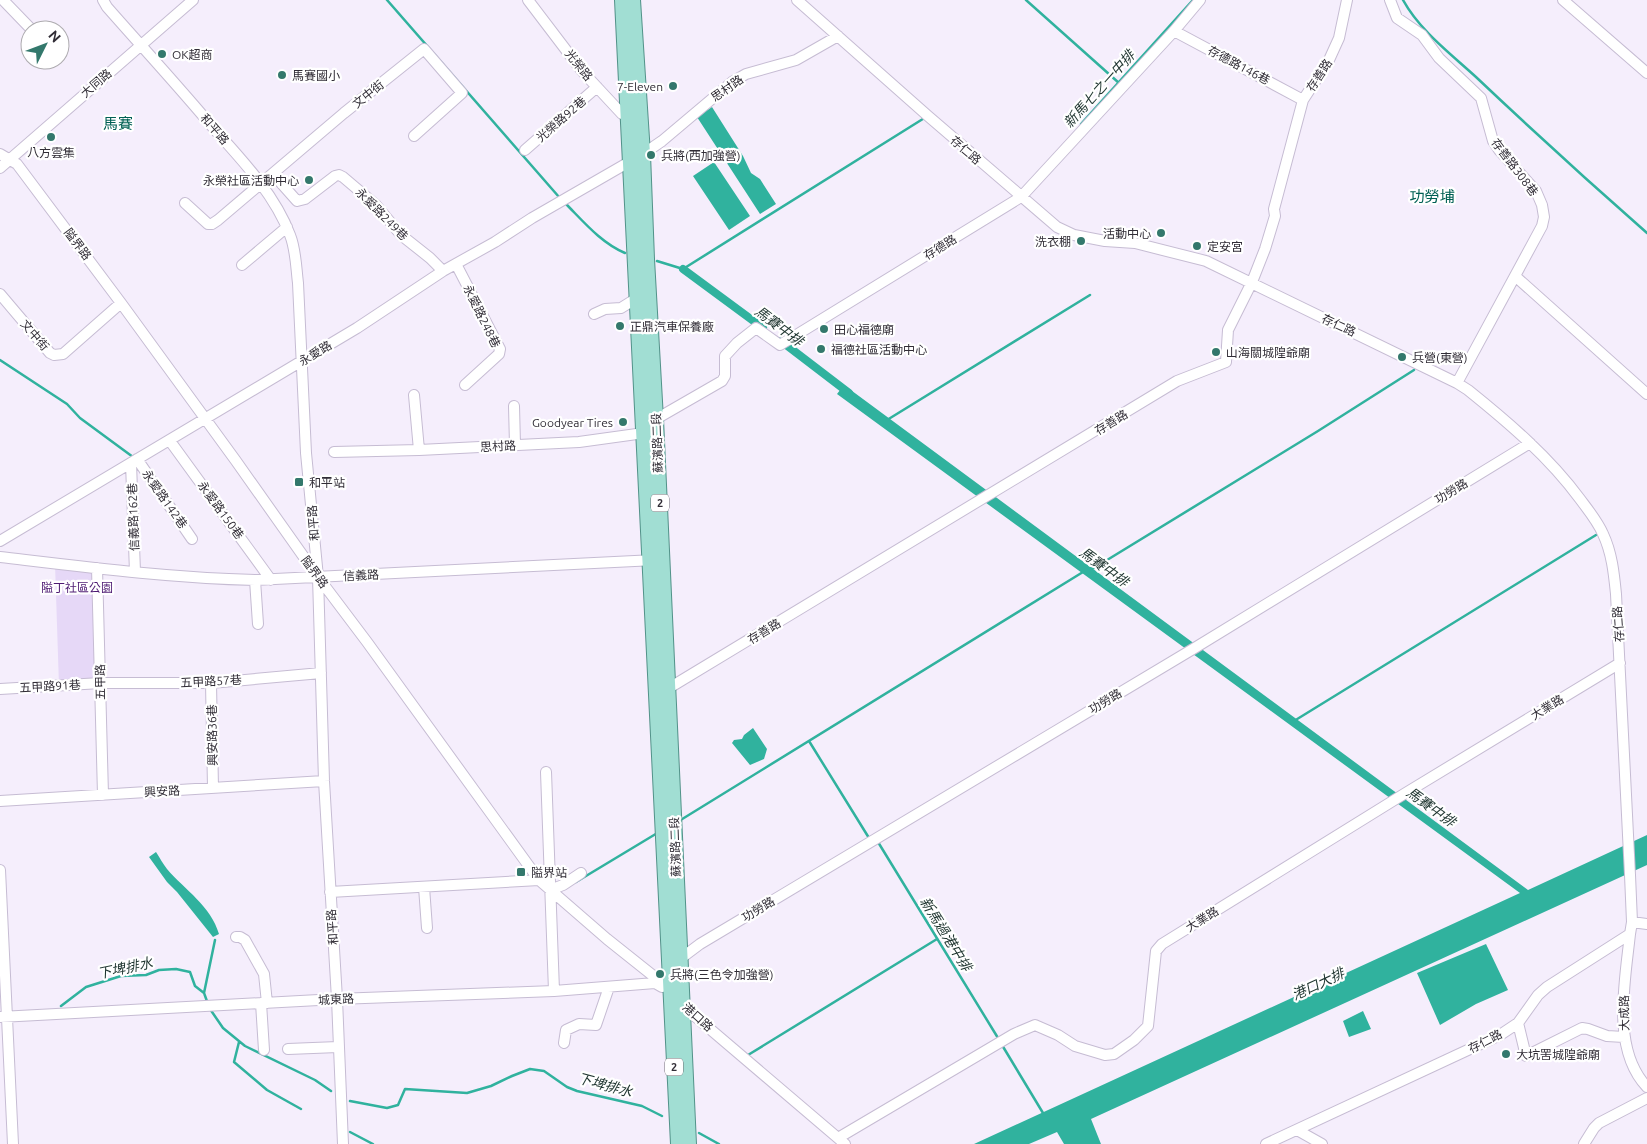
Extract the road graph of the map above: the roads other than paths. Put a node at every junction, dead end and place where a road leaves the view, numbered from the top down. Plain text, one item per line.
1 (3, 0) edge
2 (103, 0) edge
3 (193, 0) edge
4 (528, 0) edge
5 (622, 0) edge
6 (633, 0) edge
7 (798, 0) edge
8 (1200, 0) edge
9 (1347, 0) edge
10 (1390, 0) edge
11 (1564, 0) edge
12 (22, 20) edge
13 (1174, 31) junction
14 (629, 35) junction
15 (838, 36) junction
16 (140, 45) junction
17 (1647, 73) edge
18 (597, 87) junction
19 (1303, 100) junction
20 (633, 114) junction
21 (414, 136) dead end
22 (525, 150) dead end
23 (643, 154) junction
24 (5, 157) edge
25 (629, 163) junction
26 (0, 168) edge
27 (273, 174) junction
28 (261, 184) junction
29 (1021, 197) junction
30 (185, 203) dead end
31 (287, 227) junction
32 (456, 264) junction
33 (242, 265) dead end
34 (443, 271) junction
35 (1515, 276) junction
36 (1252, 282) junction
37 (0, 294) edge
38 (637, 298) junction
39 (121, 302) junction
40 (594, 314) dead end
41 (302, 361) junction
42 (1457, 383) junction
43 (465, 385) dead end
44 (1647, 394) edge
45 (414, 395) dead end
46 (514, 406) dead end
47 (205, 419) junction
48 (656, 419) junction
49 (644, 433) junction
50 (170, 440) junction
51 (1530, 443) junction
52 (515, 445) junction
53 (419, 450) junction
54 (334, 452) dead end
55 (134, 461) junction
56 (192, 539) dead end
57 (0, 541) edge
58 (0, 557) edge
59 (656, 560) junction
60 (97, 568) junction
61 (135, 572) junction
62 (318, 577) junction
63 (255, 580) junction
64 (271, 580) junction
65 (258, 624) dead end
66 (1620, 663) junction
67 (322, 673) junction
68 (100, 683) junction
69 (211, 683) junction
70 (668, 688) junction
71 (0, 689) edge
72 (546, 772) dead end
73 (324, 781) junction
74 (213, 788) junction
75 (103, 795) junction
76 (0, 801) edge
77 (0, 870) edge
78 (581, 873) dead end
79 (539, 880) junction
80 (424, 887) junction
81 (550, 890) junction
82 (330, 892) junction
83 (1632, 922) junction
84 (1647, 924) edge
85 (427, 928) dead end
86 (1630, 934) junction
87 (236, 937) dead end
88 (680, 959) junction
89 (610, 987) junction
90 (554, 990) junction
91 (671, 990) junction
92 (337, 999) junction
93 (264, 1003) junction
94 (683, 1006) junction
95 (3, 1017) edge
96 (1518, 1023) junction
97 (1624, 1037) junction
98 (564, 1043) dead end
99 (338, 1047) junction
100 (288, 1049) dead end
101 (264, 1050) dead end
102 (1647, 1087) edge
103 (1647, 1098) edge
104 (1298, 1130) junction
105 (842, 1141) edge
106 (13, 1144) edge
107 (343, 1144) edge
108 (678, 1144) edge
109 (689, 1144) edge
110 (1266, 1144) edge
111 (1322, 1144) edge
112 (1584, 1144) edge

1 - 12 street
2 - 16 street, 和平路
3 - 16 street, 大同路
4 - 18 street, 光榮路
5 - 14 main road, 蘇濱路二段 / 2
6 - 14 main road, 蘇濱路二段 / 2
7 - 15 street, 存仁路
8 - 13 street, 存德路
9 - 19 street, 存善路
10 - 35 street, 存善路308巷
11 - 17 street
13 - 19 street, 存德路146巷
13 - 29 street, 存德路
14 - 20 main road, 蘇濱路二段 / 2
15 - 23 street, 思村路
15 - 29 street, 存仁路
16 - 24 street, 大同路
16 - 28 street, 和平路
18 - 20 street, 光榮路
18 - 22 street, 光榮路92巷
19 - 36 street, 存善路
20 - 23 main road, 蘇濱路二段 / 2
20 - 25 main road, 蘇濱路二段 / 2
21 - 27 street, 文中街
23 - 25 street, 思村路
23 - 48 main road, 蘇濱路二段 / 2
24 - 26 street, 大同路
24 - 39 street, 隘界路
25 - 32 street, 永愛路
25 - 38 main road, 蘇濱路二段 / 2
27 - 28 street, 文中街
27 - 34 street, 永愛路249巷
28 - 30 street, 文中街
28 - 31 street, 和平路
29 - 36 street, 存仁路
29 - 48 street, 存德路
31 - 33 street
31 - 41 street, 和平路
32 - 34 street, 永愛路
32 - 43 street, 永愛路248巷
34 - 41 street, 永愛路
35 - 42 street, 存善路308巷
35 - 44 street
36 - 42 street, 存仁路
36 - 70 street, 存善路
37 - 39 street, 文中街
38 - 40 street
38 - 49 main road, 蘇濱路二段 / 2
39 - 47 street, 隘界路
41 - 47 street, 永愛路
41 - 62 street, 和平路
42 - 51 street, 存仁路
45 - 53 street
46 - 52 street
47 - 50 street, 永愛路
47 - 62 street, 隘界路
48 - 49 street
48 - 59 main road, 蘇濱路二段 / 2
49 - 52 street, 思村路
49 - 59 main road, 蘇濱路二段 / 2
50 - 55 street, 永愛路
50 - 64 street, 永愛路150巷
51 - 66 street, 存仁路
51 - 88 street, 功勞路
52 - 53 street, 思村路
53 - 54 street, 思村路
55 - 56 street, 永愛路142巷
55 - 57 street, 永愛路
55 - 61 street, 信義路162巷
58 - 60 street, 信義路
59 - 62 street, 信義路
59 - 70 main road, 蘇濱路二段 / 2
59 - 91 main road, 蘇濱路二段 / 2
60 - 61 street, 信義路
60 - 68 street, 五甲路
61 - 63 street, 信義路
62 - 64 street, 信義路
62 - 67 street, 和平路
62 - 79 street, 隘界路
63 - 64 street, 信義路
63 - 65 street
66 - 83 street, 存仁路
66 - 105 street, 大業路
67 - 69 street, 五甲路57巷
67 - 73 street, 和平路
68 - 69 street, 五甲路57巷
68 - 71 street, 五甲路91巷
68 - 75 street, 五甲路
69 - 74 street, 興安路36巷
70 - 88 main road, 蘇濱路二段 / 2
72 - 81 street
73 - 74 street, 興安路
73 - 82 street, 和平路
74 - 75 street, 興安路
75 - 76 street, 興安路
77 - 95 street
78 - 81 street
79 - 80 street
79 - 81 street, 隘界路
80 - 82 street
80 - 85 street
81 - 90 street
81 - 91 street, 港口路
82 - 92 street, 和平路
83 - 84 street
83 - 86 street
86 - 96 street, 存仁路
86 - 97 street, 大成路
87 - 93 street
88 - 94 main road, 蘇濱路二段 / 2
89 - 90 street, 城東路
89 - 91 street, 城東路
89 - 98 street
90 - 92 street, 城東路
91 - 94 street, 港口路
91 - 108 main road, 2
92 - 93 street, 城東路
92 - 99 street, 和平路
93 - 95 street, 城東路
93 - 101 street
94 - 105 street, 港口路
94 - 109 main road, 2
95 - 106 street
96 - 97 street
96 - 104 street, 存仁路
97 - 102 street, 大成路
99 - 100 street
99 - 107 street, 和平路
103 - 112 street
104 - 110 street, 存仁路
104 - 111 street

